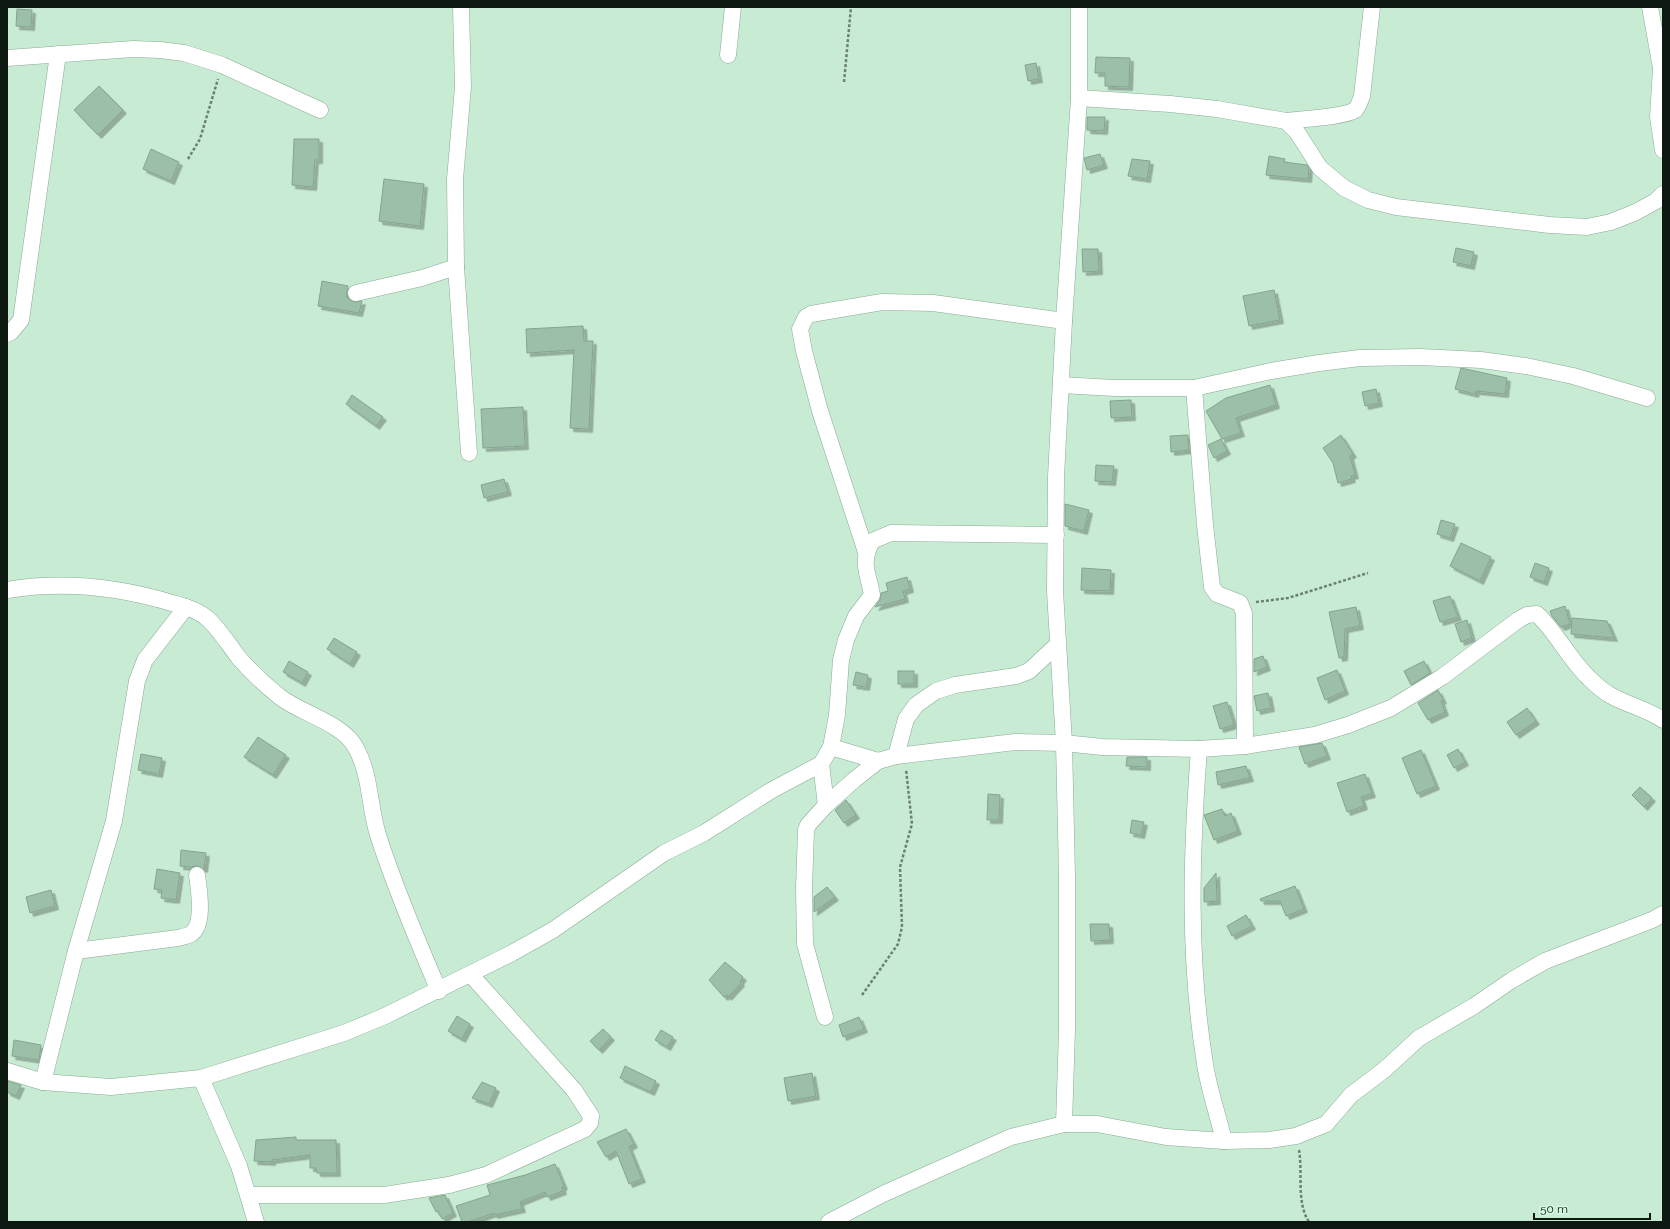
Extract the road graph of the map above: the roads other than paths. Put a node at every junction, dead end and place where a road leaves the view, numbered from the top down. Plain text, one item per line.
1 (461, 7) edge
2 (733, 7) edge
3 (1079, 7) edge
4 (1372, 7) edge
5 (1650, 7) edge
6 (58, 54) junction
7 (728, 55) dead end
8 (7, 58) edge
9 (1079, 98) junction
10 (320, 110) dead end
11 (1286, 121) junction
12 (1663, 150) edge
13 (1663, 194) edge
14 (456, 267) junction
15 (356, 293) dead end
16 (1064, 321) junction
17 (7, 334) edge
18 (1061, 385) junction
19 (1194, 388) junction
20 (1647, 398) dead end
21 (469, 453) dead end
22 (1056, 535) junction
23 (866, 552) junction
24 (7, 590) edge
25 (186, 607) junction
26 (1058, 645) junction
27 (1663, 720) edge
28 (1064, 743) junction
29 (1245, 746) junction
30 (831, 748) junction
31 (1199, 749) junction
32 (900, 755) junction
33 (878, 761) junction
34 (821, 764) junction
35 (826, 805) junction
36 (197, 875) dead end
37 (1663, 914) edge
38 (76, 951) junction
39 (471, 975) junction
40 (438, 991) junction
41 (825, 1017) dead end
42 (7, 1071) edge
43 (201, 1078) junction
44 (43, 1082) junction
45 (1064, 1124) junction
46 (1224, 1141) junction
47 (249, 1196) junction
48 (256, 1222) edge
49 (829, 1222) edge

1 - 14 street
2 - 7 street
3 - 9 street
4 - 11 street
5 - 12 street
6 - 8 street
6 - 10 street
6 - 17 street
9 - 11 street
9 - 16 street
11 - 13 street
14 - 15 street
14 - 21 street
16 - 18 street
16 - 23 street
18 - 19 street
18 - 22 street
19 - 20 street
19 - 29 street
22 - 23 street
22 - 26 street
23 - 30 street
24 - 25 street
25 - 38 street
25 - 40 street
26 - 28 street
26 - 32 street
27 - 29 street
28 - 31 street
28 - 32 street
28 - 45 street
29 - 31 street
30 - 33 street
30 - 34 street
31 - 46 street
32 - 33 street
33 - 35 street
34 - 35 street
34 - 39 street
35 - 41 street
36 - 38 street
37 - 46 street
38 - 44 street
39 - 40 street
39 - 47 street
40 - 43 street
42 - 44 street
43 - 44 street
43 - 47 street
45 - 46 street
45 - 49 street
47 - 48 street

